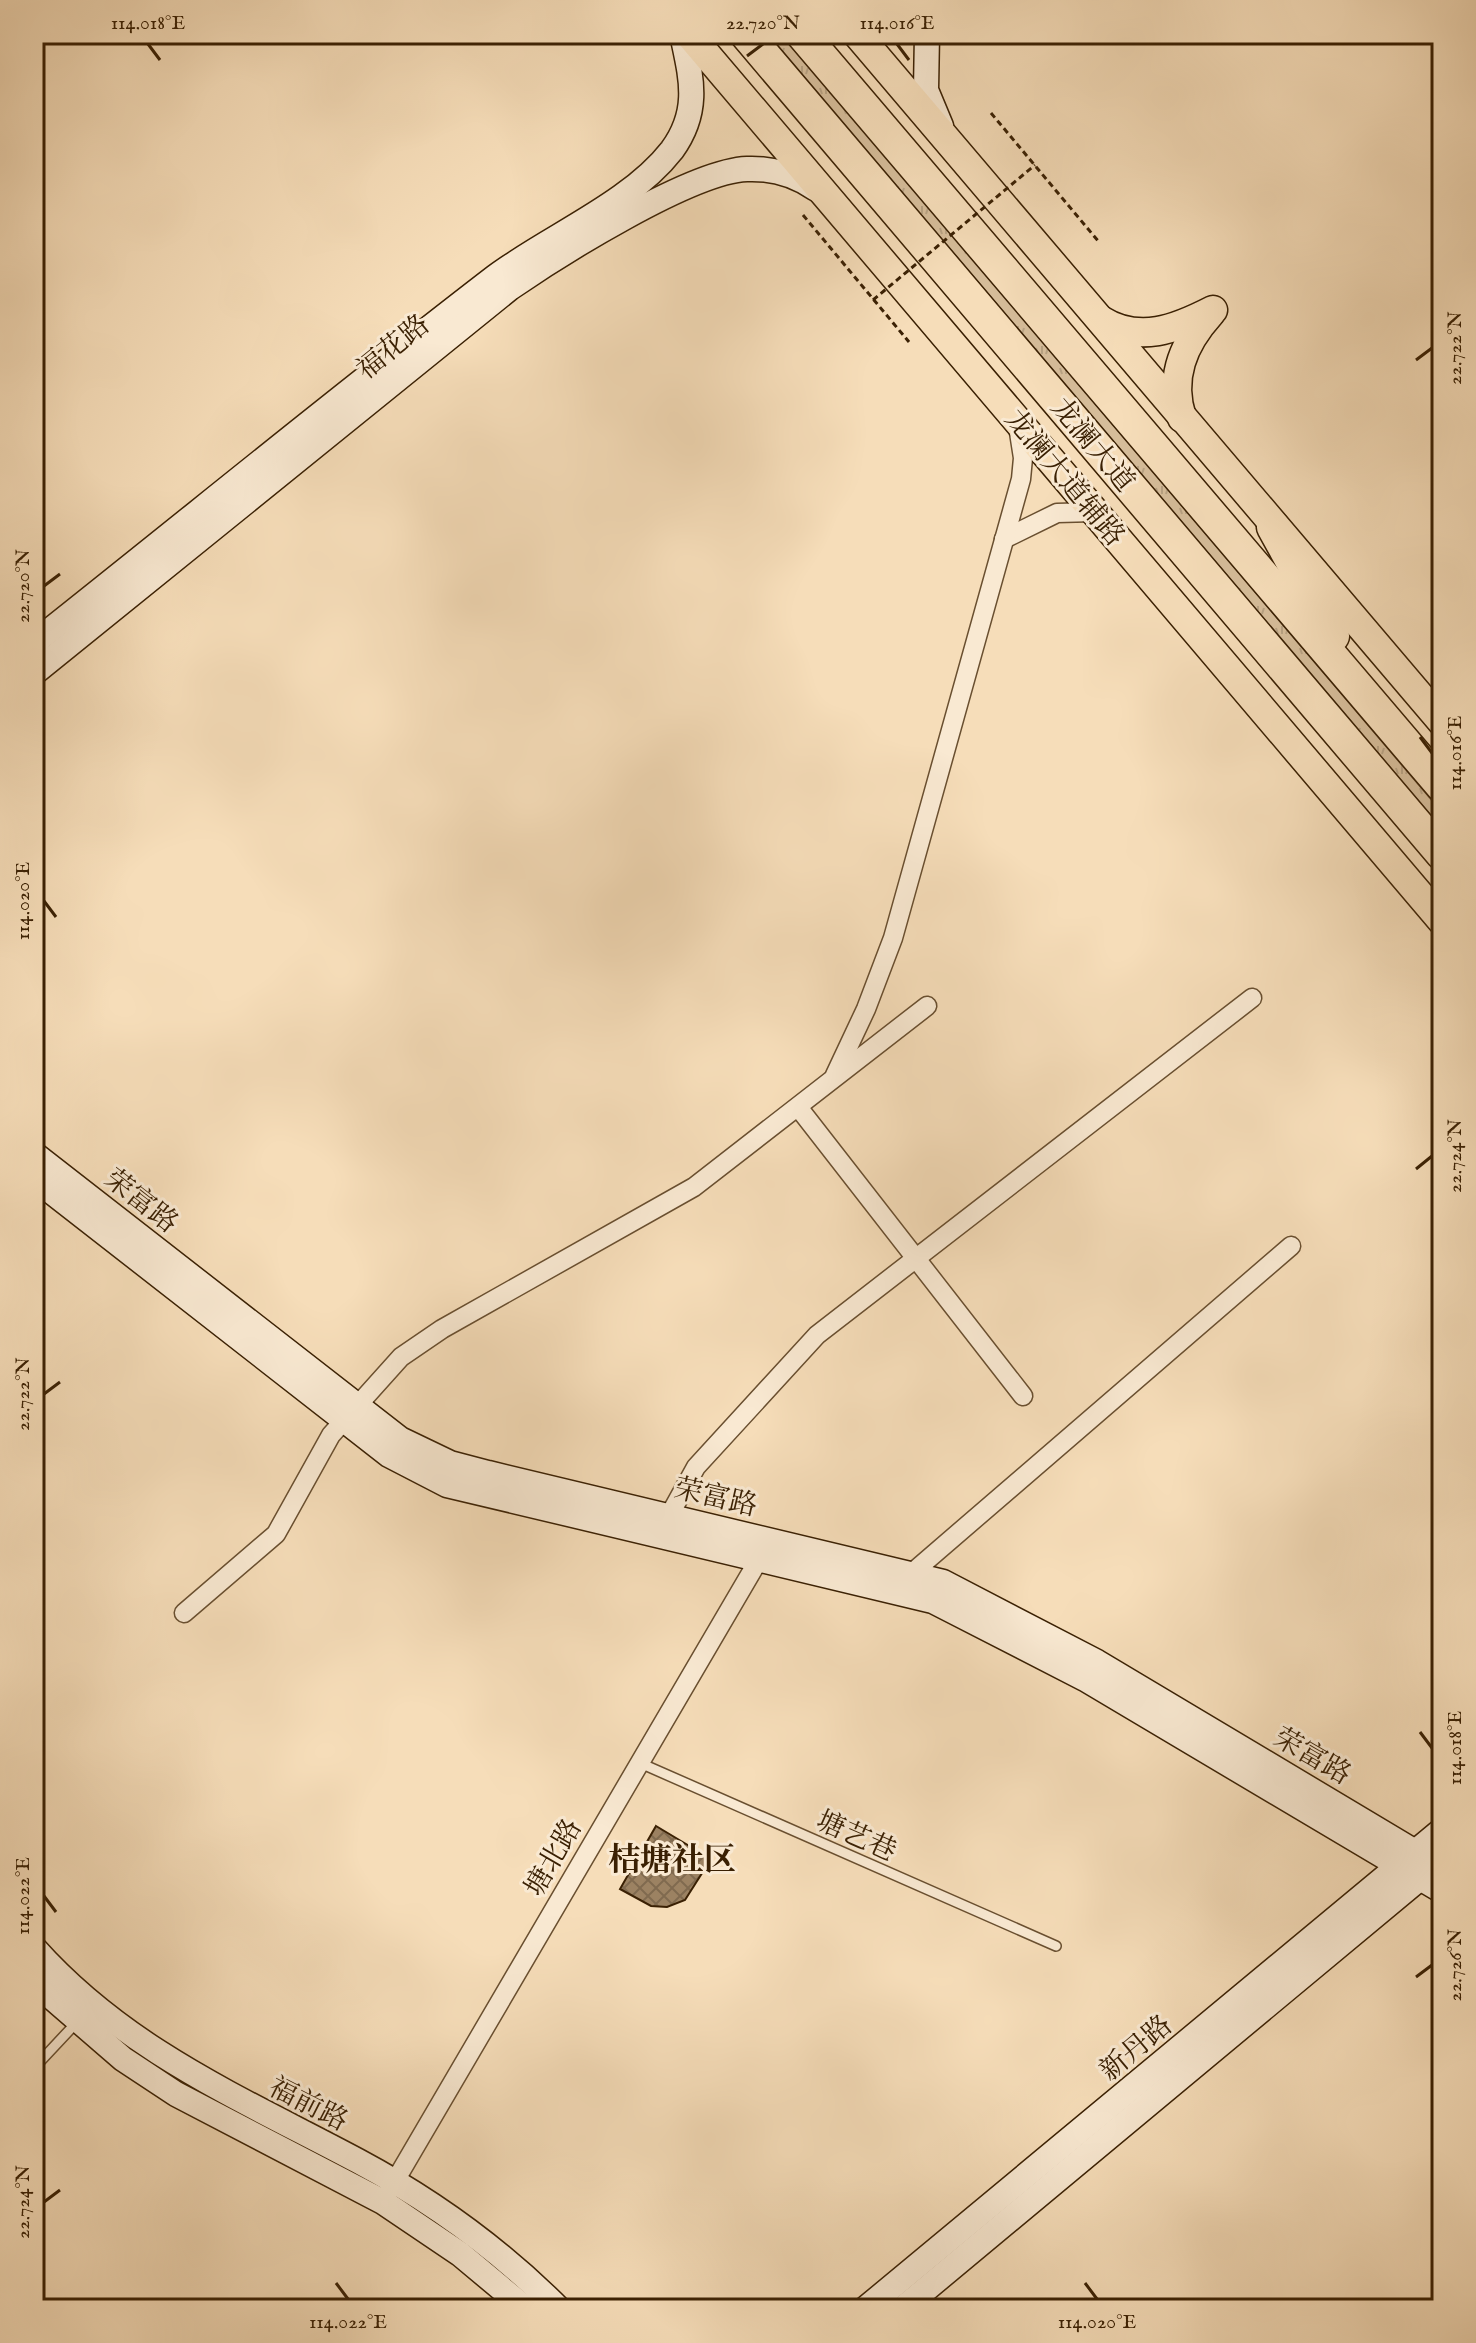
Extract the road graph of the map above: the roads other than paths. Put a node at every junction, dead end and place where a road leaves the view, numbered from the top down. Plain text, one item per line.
1 (682, 34) edge
2 (689, 34) edge
3 (746, 34) edge
4 (802, 34) edge
5 (857, 34) edge
6 (927, 34) edge
7 (954, 148) junction
8 (828, 198) junction
9 (1099, 318) junction
10 (1017, 419) junction
11 (1183, 420) junction
12 (1095, 512) junction
13 (1273, 527) junction
14 (1004, 539) junction
15 (34, 643) edge
16 (34, 673) edge
17 (1368, 698) junction
18 (1442, 722) edge
19 (1442, 786) edge
20 (1442, 854) edge
21 (1442, 921) edge
22 (1252, 998) dead end
23 (927, 1006) dead end
24 (832, 1081) junction
25 (798, 1107) junction
26 (34, 1154) edge
27 (34, 1178) edge
28 (1291, 1246) dead end
29 (916, 1258) junction
30 (1023, 1396) dead end
31 (350, 1413) junction
32 (669, 1516) junction
33 (765, 1549) junction
34 (912, 1573) junction
35 (184, 1613) dead end
36 (640, 1763) junction
37 (1442, 1830) edge
38 (1429, 1869) edge
39 (1056, 1946) dead end
40 (34, 1948) edge
41 (34, 1982) edge
42 (77, 2022) junction
43 (34, 2068) edge
44 (389, 2192) junction
45 (526, 2309) edge
46 (559, 2309) edge
47 (865, 2309) edge
48 (902, 2309) edge

1 - 15 street, 福花路
2 - 8 main road, 龙澜大道辅路
3 - 20 highway, 龙澜大道
4 - 17 highway, 龙澜大道
5 - 7 main road
6 - 7 street
7 - 9 main road
8 - 10 main road, 龙澜大道辅路
8 - 16 street, 福花路
9 - 11 main road
9 - 11 main road
10 - 12 main road, 龙澜大道辅路
10 - 14 street
11 - 13 main road
12 - 14 street
12 - 21 main road, 龙澜大道辅路
13 - 17 highway
13 - 18 main road
14 - 24 street
17 - 19 highway, 龙澜大道
22 - 29 street
23 - 24 street
24 - 25 street
25 - 29 street
25 - 31 street
26 - 31 street, 荣富路
27 - 31 street, 荣富路
28 - 34 street
29 - 30 street
29 - 32 street
31 - 32 street, 荣富路
31 - 33 street, 荣富路
31 - 35 street
32 - 33 street, 荣富路
33 - 34 street, 荣富路
33 - 36 street, 塘北路
33 - 38 street, 荣富路
34 - 38 street, 荣富路
36 - 39 lane, 塘艺巷
36 - 44 street, 塘北路
37 - 38 street, 新丹路
38 - 47 street, 新丹路
38 - 48 street, 新丹路
40 - 44 street, 福前路
41 - 42 street, 福前路
42 - 43 lane
42 - 44 street, 福前路
44 - 45 street, 福前路
44 - 46 street, 福前路

